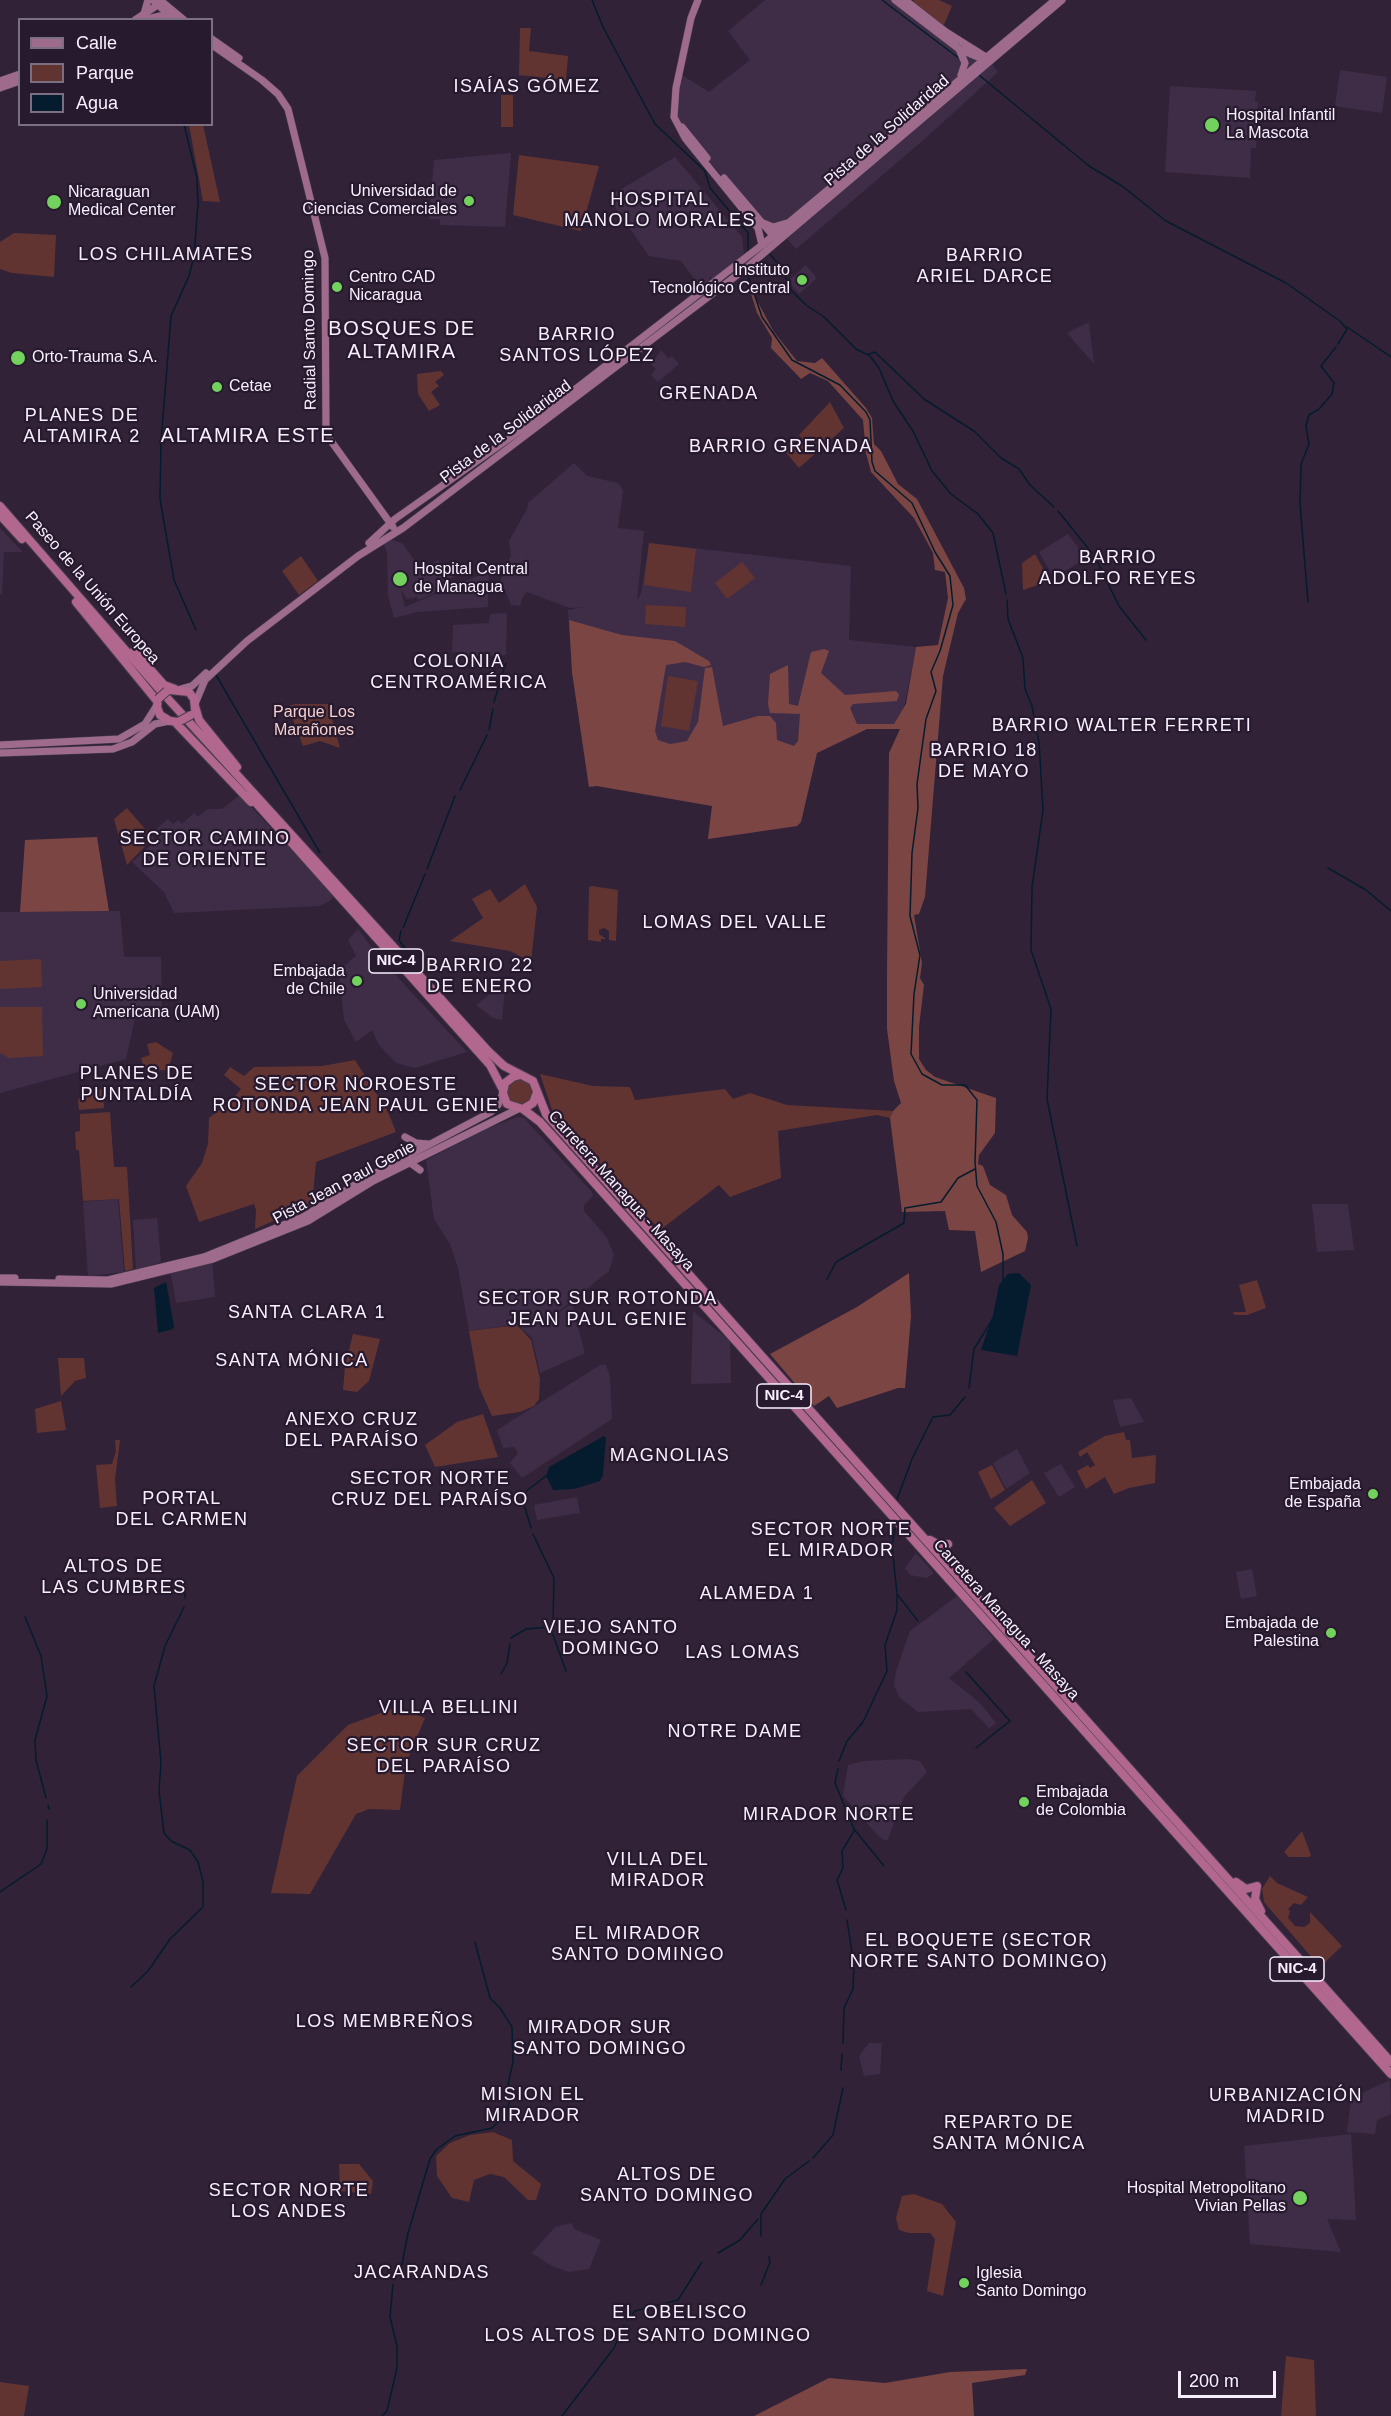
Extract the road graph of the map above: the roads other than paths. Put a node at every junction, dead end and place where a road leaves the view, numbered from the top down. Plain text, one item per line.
1 (148, 0) edge
2 (700, 0) edge
3 (895, 0) edge
4 (905, 0) edge
5 (1055, 0) edge
6 (1062, 0) edge
7 (160, 4) edge
8 (146, 17) edge
9 (173, 18) edge
10 (181, 18) edge
11 (213, 40) edge
12 (225, 40) dead end
13 (213, 46) edge
14 (996, 48) junction
15 (958, 49) junction
16 (228, 50) junction
17 (971, 50) junction
18 (986, 59) junction
19 (18, 75) edge
20 (959, 80) junction
21 (0, 81) edge
22 (18, 82) edge
23 (0, 88) edge
24 (677, 116) junction
25 (677, 126) junction
26 (686, 132) junction
27 (759, 221) junction
28 (792, 221) junction
29 (776, 239) junction
30 (762, 245) junction
31 (550, 412) junction
32 (550, 427) dead end
33 (372, 496) junction
34 (0, 506) edge
35 (384, 513) junction
36 (0, 515) edge
37 (396, 522) junction
38 (384, 530) junction
39 (67, 583) junction
40 (319, 584) junction
41 (164, 695) junction
42 (195, 705) junction
43 (181, 720) junction
44 (140, 729) junction
45 (0, 745) edge
46 (113, 748) junction
47 (0, 753) edge
48 (286, 831) junction
49 (520, 1076) junction
50 (503, 1091) junction
51 (537, 1092) junction
52 (521, 1109) junction
53 (405, 1137) dead end
54 (429, 1148) junction
55 (409, 1162) junction
56 (0, 1280) edge
57 (86, 1280) junction
58 (57, 1282) junction
59 (116, 1284) junction
60 (905, 1531) junction
61 (918, 1532) junction
62 (937, 1553) junction
63 (948, 1565) junction
64 (954, 1585) junction
65 (1028, 1656) junction
66 (1044, 1684) junction
67 (1073, 1706) junction
68 (1205, 1854) junction
69 (1203, 1864) junction
70 (1247, 1901) junction
71 (1275, 1938) junction
72 (1391, 2062) edge
73 (1391, 2074) edge

1 - 8 main road
2 - 24 main road
2 - 25 main road
3 - 15 main road
4 - 17 main road
5 - 14 main road, Pista de la Solidaridad
6 - 18 main road, Pista de la Solidaridad
7 - 8 main road
7 - 9 main road
7 - 10 main road
8 - 9 main road
11 - 16 main road, Radial Santo Domingo
12 - 16 main road
13 - 33 main road, Radial Santo Domingo
14 - 17 main road
14 - 18 main road, Pista de la Solidaridad
15 - 18 main road
15 - 20 main road
16 - 33 main road, Radial Santo Domingo
17 - 18 main road
18 - 20 main road, Pista de la Solidaridad
18 - 29 main road, Pista de la Solidaridad
19 - 21 main road
20 - 28 main road, Pista de la Solidaridad
22 - 23 main road
24 - 25 main road
24 - 26 main road
25 - 26 main road
25 - 30 main road
26 - 27 main road
27 - 28 main road
27 - 29 main road
28 - 29 main road, Pista de la Solidaridad
29 - 30 main road, Pista de la Solidaridad
29 - 31 main road, Pista de la Solidaridad
30 - 31 main road, Pista de la Solidaridad
31 - 32 main road
31 - 37 main road, Pista de la Solidaridad
31 - 37 main road, Pista de la Solidaridad
33 - 35 main road
34 - 39 highway, Paseo de la Unión Europea / NIC-4
35 - 37 main road
35 - 38 main road
36 - 41 highway, Paseo de la Unión Europea / NIC-4
37 - 38 main road, Pista de la Solidaridad
37 - 40 main road, Pista de la Solidaridad
38 - 40 main road, Pista de la Solidaridad
39 - 41 highway, Paseo de la Unión Europea / NIC-4
39 - 41 highway
40 - 41 main road, Pista de la Solidaridad
40 - 42 main road, Pista de la Solidaridad
41 - 42 highway
41 - 43 highway, NIC-4
41 - 43 highway
41 - 44 main road
41 - 48 highway, NIC-4
42 - 43 highway
42 - 48 highway
43 - 46 main road
43 - 48 highway, NIC-4
44 - 45 main road
44 - 46 main road
46 - 47 main road
48 - 49 highway, NIC-4
48 - 50 highway, NIC-4
49 - 50 highway
49 - 51 highway, NIC-4
50 - 52 highway, NIC-4
50 - 54 main road, Pista Jean Paul Genie
51 - 52 highway
51 - 61 highway, Carretera Managua - Masaya / NIC-4
52 - 54 main road, Pista Jean Paul Genie
52 - 60 highway, Carretera Managua - Masaya / NIC-4
53 - 54 main road
54 - 55 main road, Pista Jean Paul Genie
54 - 55 main road
54 - 57 main road, Pista Jean Paul Genie
55 - 59 main road, Pista Jean Paul Genie
56 - 58 main road, Pista Jean Paul Genie
57 - 58 main road
57 - 59 main road
58 - 59 main road, Pista Jean Paul Genie
60 - 62 highway
60 - 64 highway, Carretera Managua - Masaya / NIC-4
61 - 62 highway, Carretera Managua - Masaya / NIC-4
61 - 63 highway
62 - 63 highway, Carretera Managua - Masaya / NIC-4
62 - 64 highway
63 - 65 highway, Carretera Managua - Masaya / NIC-4
64 - 66 highway, Carretera Managua - Masaya / NIC-4
65 - 66 highway
65 - 67 highway, Carretera Managua - Masaya / NIC-4
66 - 67 highway
66 - 69 highway, Carretera Managua - Masaya / NIC-4
67 - 68 highway, Carretera Managua - Masaya / NIC-4
68 - 70 highway, Carretera Managua - Masaya / NIC-4
68 - 71 highway
69 - 70 highway
69 - 71 highway, Carretera Managua - Masaya / NIC-4
70 - 71 highway, Carretera Managua - Masaya / NIC-4
71 - 72 highway, Carretera Managua - Masaya / NIC-4
71 - 73 highway, Carretera Managua - Masaya / NIC-4

